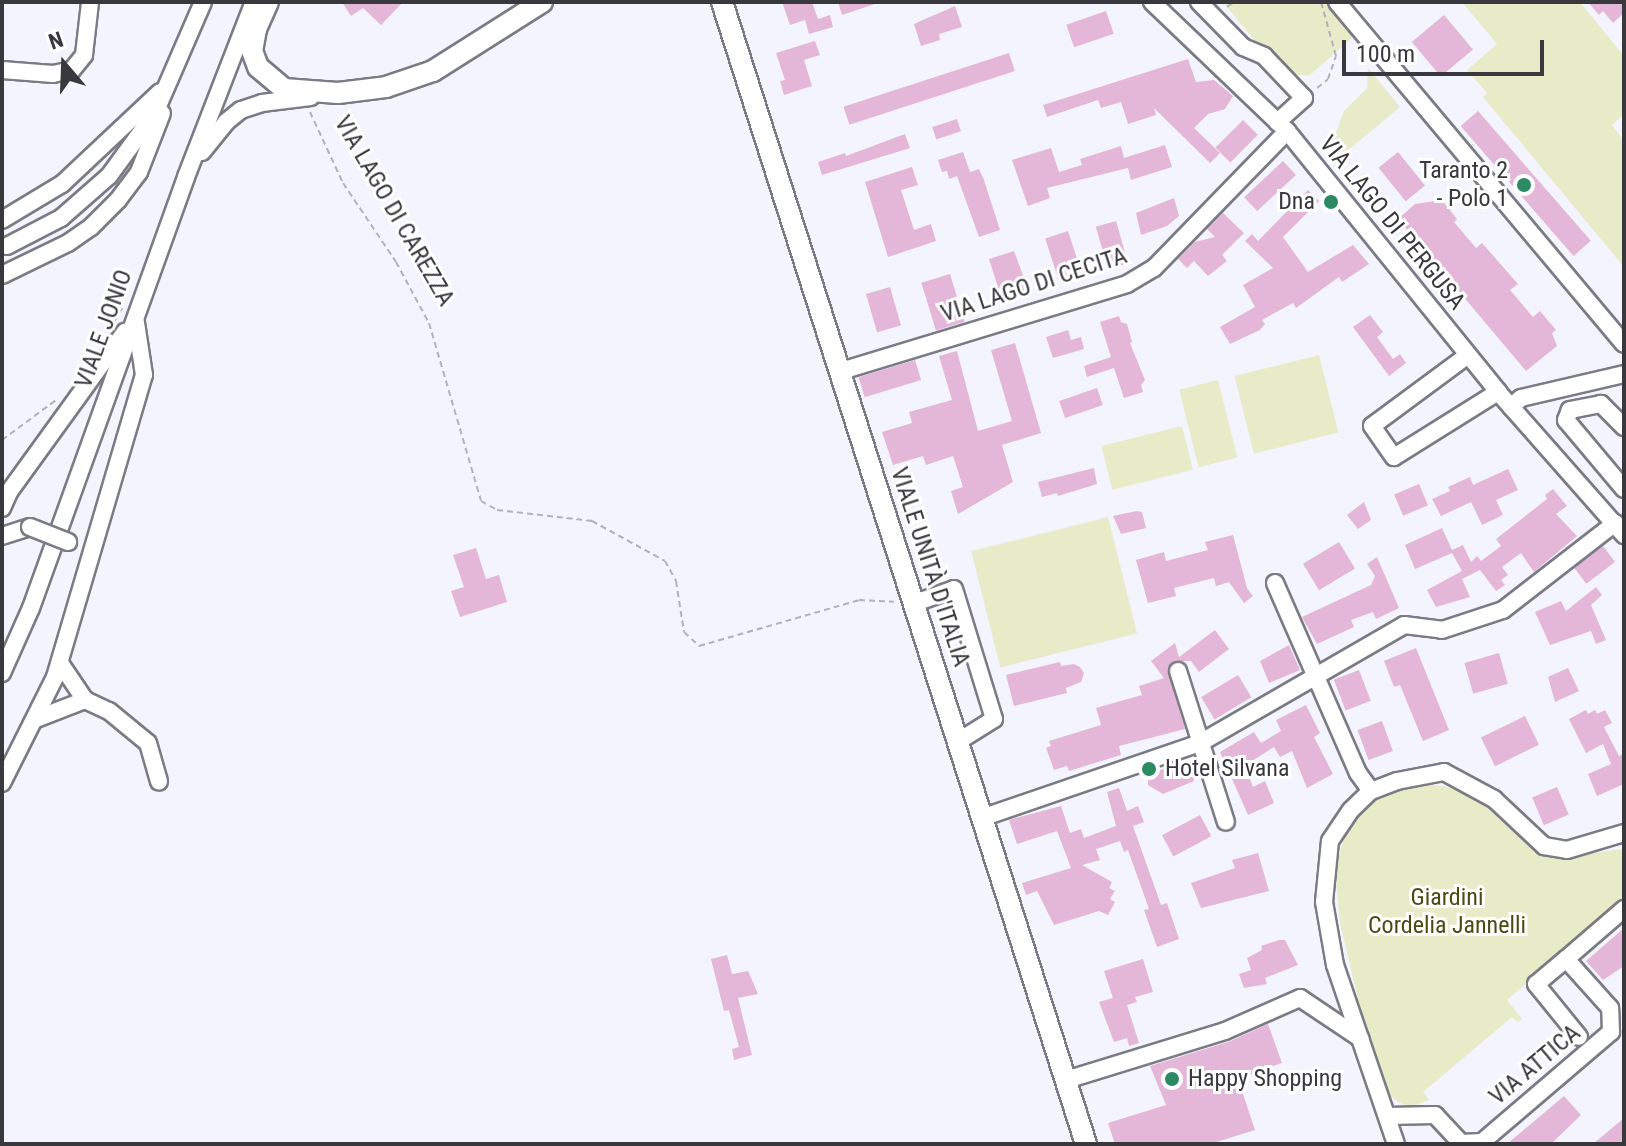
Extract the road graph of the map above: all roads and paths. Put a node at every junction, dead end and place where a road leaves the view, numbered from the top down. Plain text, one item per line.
1 (90, 2) edge
2 (203, 2) edge
3 (254, 2) edge
4 (268, 2) edge
5 (542, 2) edge
6 (1152, 2) edge
7 (1199, 2) edge
8 (1321, 2) edge
9 (1337, 2) edge
10 (722, 3) edge
11 (1243, 47) junction
12 (1221, 69) junction
13 (2, 70) edge
14 (172, 80) junction
15 (338, 93) junction
16 (306, 97) junction
17 (1304, 98) junction
18 (1282, 127) junction
19 (186, 177) junction
20 (2, 220) edge
21 (4, 247) edge
22 (2, 275) edge
23 (128, 297) dead end
24 (135, 318) junction
25 (108, 332) dead end
26 (1624, 344) edge
27 (1468, 355) junction
28 (838, 372) junction
29 (1624, 374) edge
30 (1498, 392) junction
31 (59, 397) dead end
32 (1511, 407) junction
33 (1624, 427) edge
34 (2, 440) edge
35 (1624, 489) edge
36 (2, 508) edge
37 (1619, 529) edge
38 (2, 536) edge
39 (87, 569) junction
40 (1275, 583) dead end
41 (915, 603) junction
42 (60, 663) junction
43 (1178, 671) dead end
44 (2, 673) edge
45 (1315, 676) junction
46 (85, 700) junction
47 (36, 719) junction
48 (960, 740) junction
49 (1200, 743) junction
50 (159, 781) dead end
51 (2, 783) edge
52 (1371, 791) junction
53 (984, 817) junction
54 (1226, 822) dead end
55 (1624, 833) edge
56 (1624, 909) edge
57 (1566, 959) junction
58 (1579, 1037) dead end
59 (1366, 1043) junction
60 (1066, 1080) junction
61 (1387, 1116) junction
62 (1086, 1144) edge
63 (1396, 1144) edge

1 - 13 street
2 - 14 street
3 - 19 street, VIALE JONIO
4 - 15 main road, VIA LAGO DI CAREZZA
5 - 15 main road, VIA LAGO DI CAREZZA
6 - 12 street, VIA LAGO DI PERGUSA
7 - 11 street
8 - 17 path
9 - 26 street
10 - 28 main road, VIALE UNITÀ D'ITALIA
11 - 12 street
11 - 17 street
12 - 18 street, VIA LAGO DI PERGUSA
14 - 20 street
14 - 21 street
14 - 22 street
15 - 16 street, VIA LAGO DI CAREZZA
16 - 19 street, VIA LAGO DI CAREZZA
16 - 41 path, VIA LAGO DI CAREZZA
17 - 18 street
18 - 27 street, VIA LAGO DI PERGUSA
18 - 28 street, VIA LAGO DI CECITA
19 - 24 street, VIALE JONIO
23 - 25 path, VIALE JONIO
24 - 36 street
24 - 39 street
24 - 44 street, VIALE JONIO
27 - 30 street, VIA LAGO DI PERGUSA
27 - 30 street
28 - 41 main road, VIALE UNITÀ D'ITALIA
29 - 32 street
30 - 32 street, VIA LAGO DI PERGUSA
31 - 34 path, VIALE JONIO
32 - 37 street, VIA LAGO DI PERGUSA
33 - 35 street
37 - 45 street
38 - 39 street, bridge
39 - 42 street
40 - 45 street
41 - 48 main road, VIALE UNITÀ D'ITALIA
41 - 48 street
42 - 46 street
42 - 47 street
43 - 49 street
45 - 49 street
45 - 52 street
46 - 47 street
46 - 50 street
47 - 51 street
48 - 53 main road, VIALE UNITÀ D'ITALIA
49 - 53 street
49 - 54 street
52 - 55 street
52 - 59 street
53 - 60 main road, VIALE UNITÀ D'ITALIA
56 - 57 street
57 - 58 street
57 - 61 street, VIA ATTICA
59 - 60 street
59 - 61 street
60 - 62 main road, VIALE UNITÀ D'ITALIA
61 - 63 street

